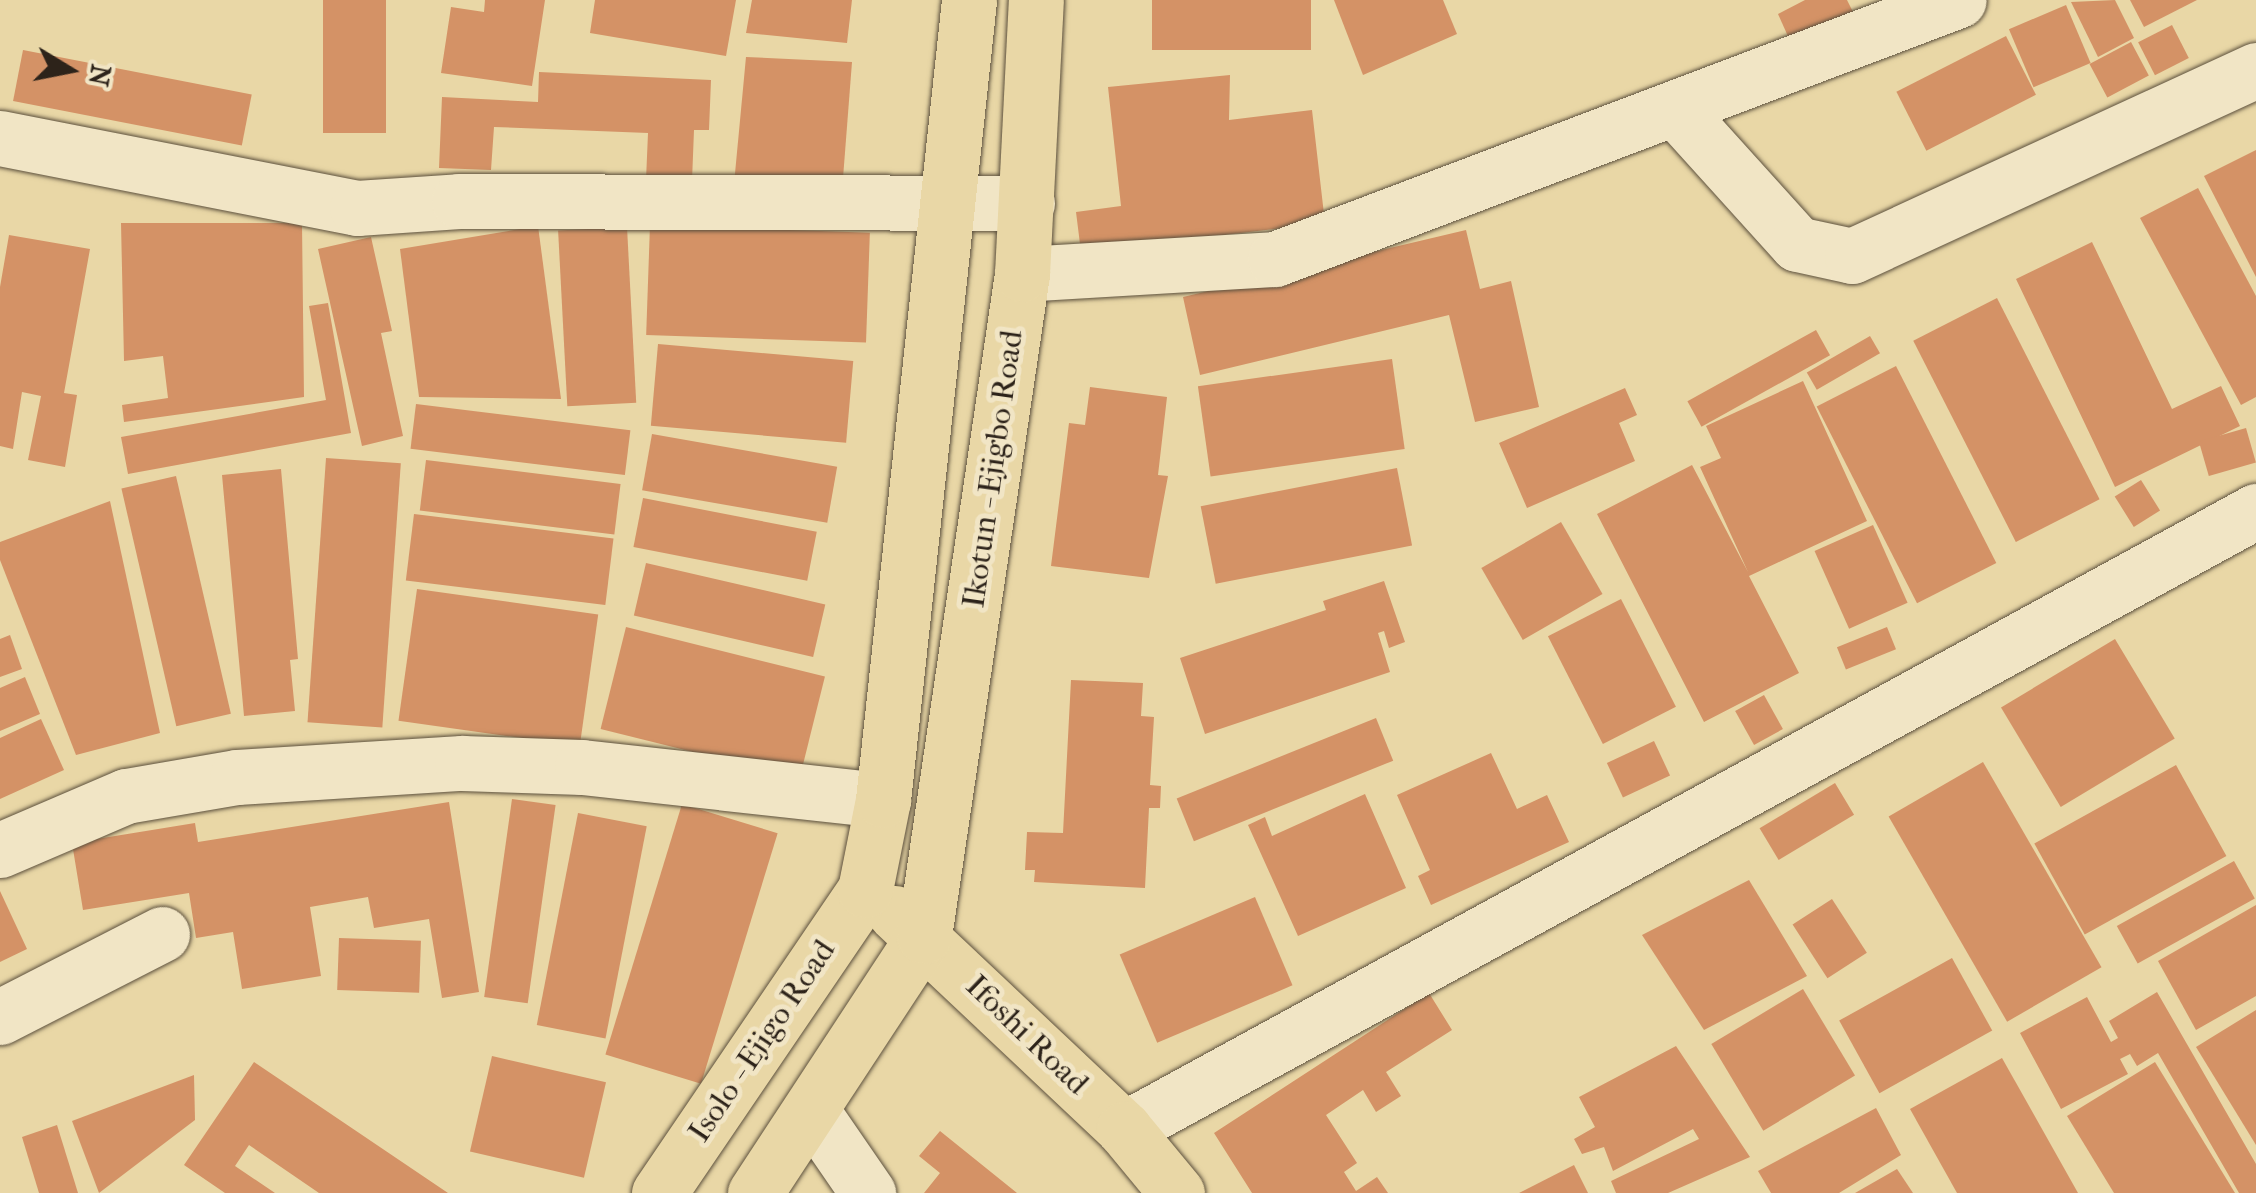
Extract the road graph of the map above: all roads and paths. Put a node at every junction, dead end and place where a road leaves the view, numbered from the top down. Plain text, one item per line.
1 (968, 0) edge
2 (1036, 0) edge
3 (1959, 0) edge
4 (2256, 70) edge
5 (1676, 111) junction
6 (0, 138) edge
7 (950, 200) junction
8 (1028, 203) junction
9 (1022, 274) junction
10 (2256, 512) edge
11 (883, 800) junction
12 (0, 850) edge
13 (866, 890) junction
14 (162, 934) dead end
15 (924, 936) junction
16 (0, 1017) edge
17 (812, 1110) junction
18 (1124, 1128) junction
19 (658, 1193) edge
20 (754, 1193) edge
21 (868, 1193) edge
22 (1176, 1193) edge

1 - 7 main road
2 - 8 main road, Ikotun - Ejigbo Road
3 - 5 street
4 - 5 street
5 - 9 street
6 - 7 street
7 - 8 street
7 - 11 main road
8 - 9 main road, Ikotun - Ejigbo Road
9 - 15 main road, Ikotun - Ejigbo Road
10 - 18 street
11 - 12 street
11 - 13 main road
13 - 15 main road, Ifoshi Road
13 - 19 main road, Isolo - Ejigo Road
14 - 16 street
15 - 17 main road
15 - 18 main road, Ifoshi Road
17 - 20 main road
17 - 21 street
18 - 22 main road, Ifoshi Road

